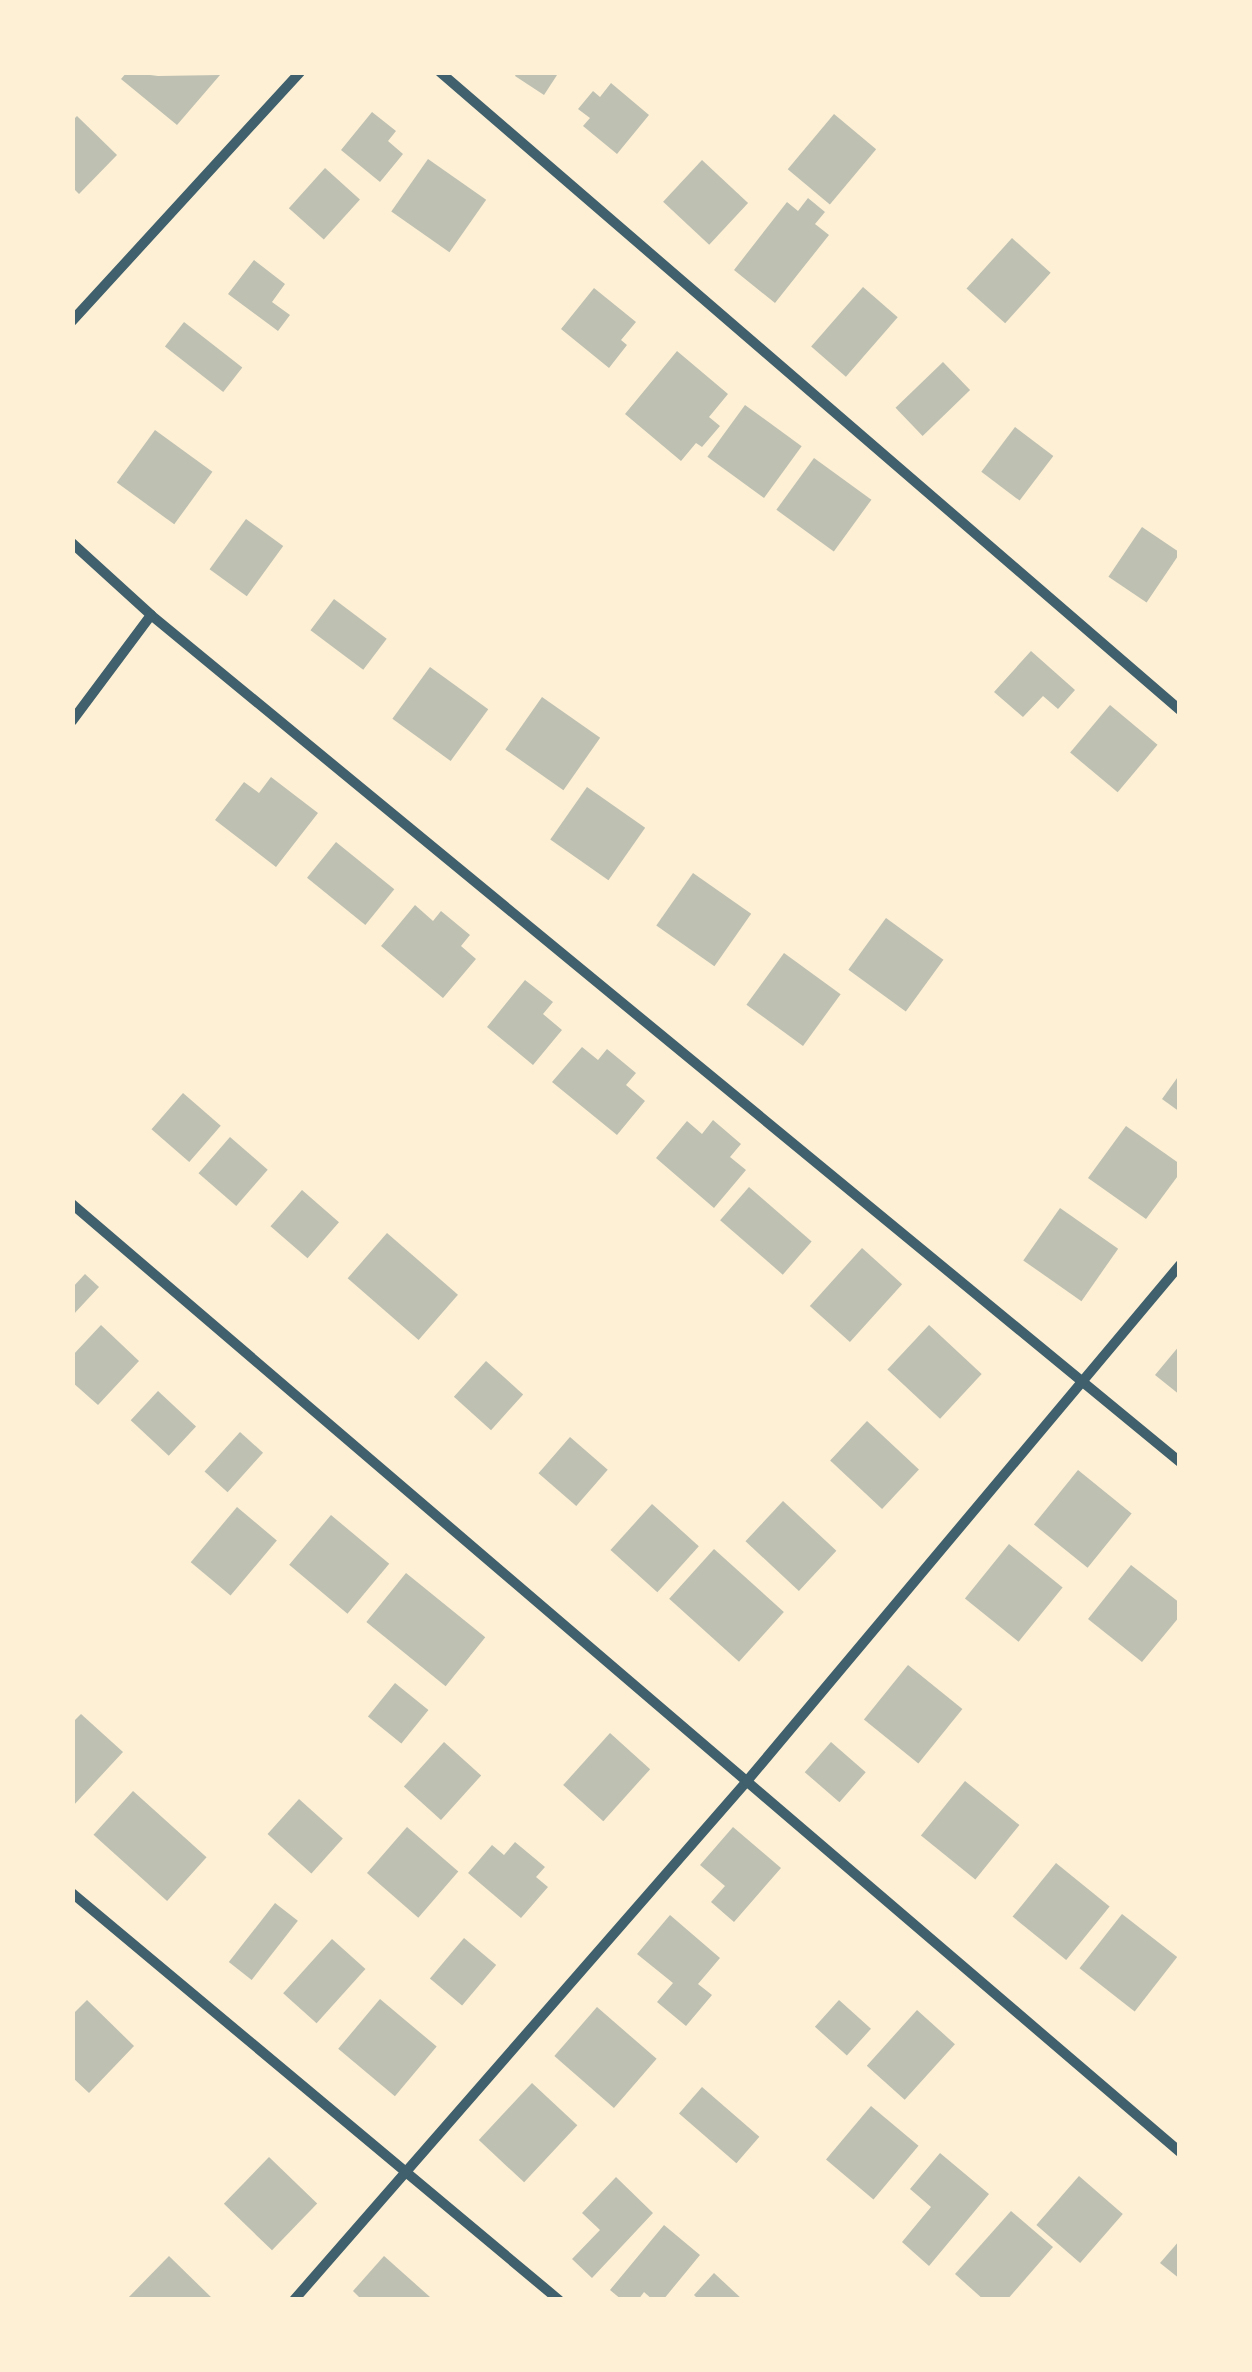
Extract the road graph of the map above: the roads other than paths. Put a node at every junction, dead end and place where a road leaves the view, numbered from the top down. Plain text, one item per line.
1 (300, 72) edge
2 (440, 72) edge
3 (72, 321) edge
4 (72, 542) edge
5 (151, 616) junction
6 (1180, 710) edge
7 (72, 721) edge
8 (72, 1204) edge
9 (1180, 1265) edge
10 (1083, 1380) junction
11 (1180, 1462) edge
12 (748, 1781) junction
13 (72, 1894) edge
14 (1180, 2152) edge
15 (409, 2171) junction
16 (294, 2300) edge
17 (559, 2300) edge

1 - 3 street
2 - 6 street
4 - 5 street
5 - 7 street
5 - 10 street
8 - 12 street
9 - 10 street
10 - 11 street
10 - 12 street
12 - 14 street
12 - 15 street
13 - 15 street
15 - 16 street
15 - 17 street

